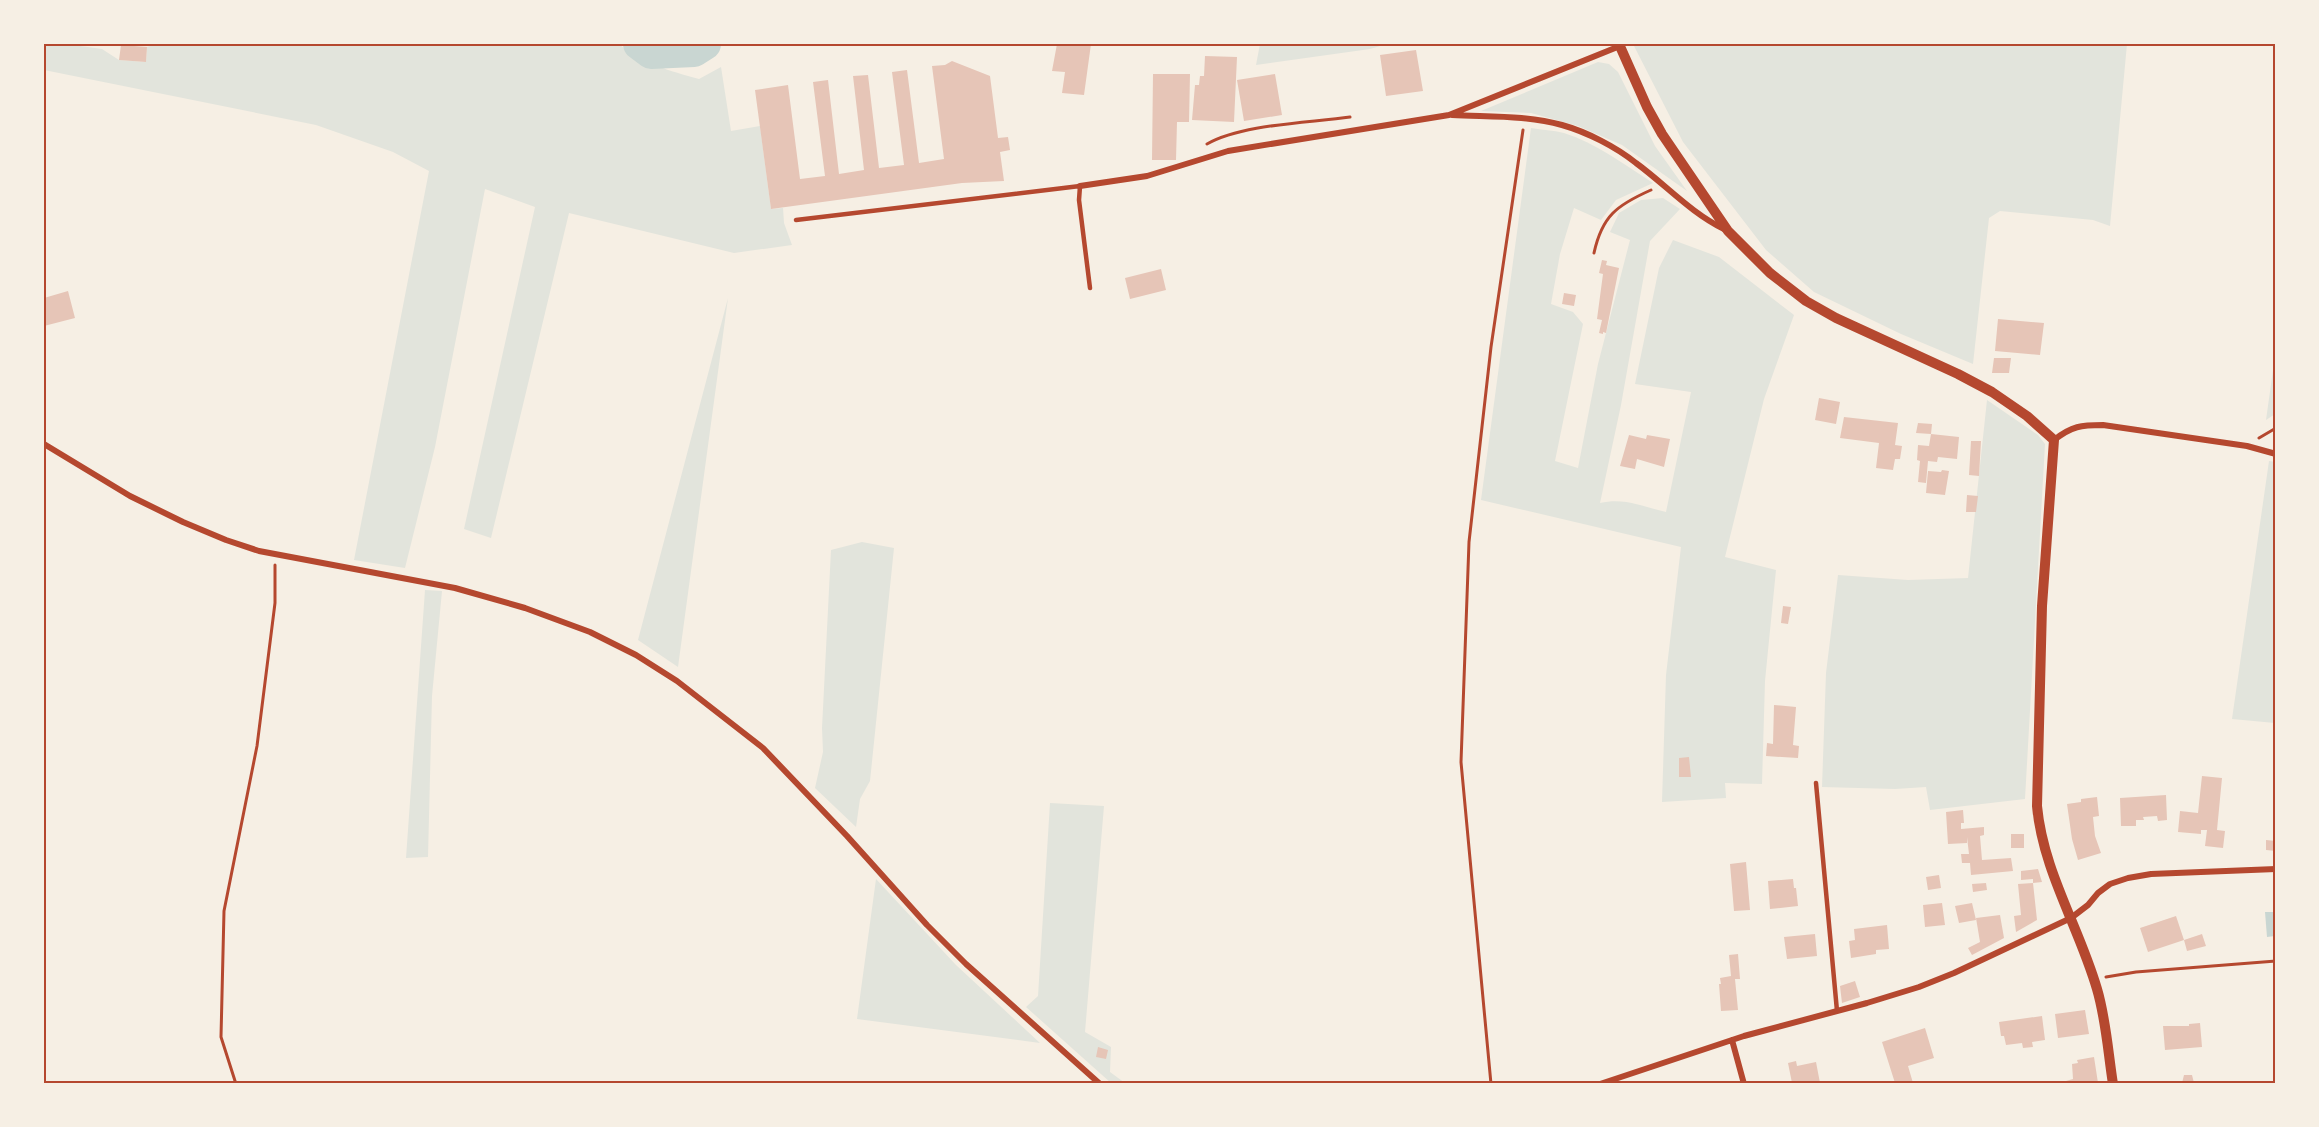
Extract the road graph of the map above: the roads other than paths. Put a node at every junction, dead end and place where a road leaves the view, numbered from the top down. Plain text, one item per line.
1 (1620, 44) edge
2 (1449, 115) junction
3 (1080, 186) junction
4 (796, 220) dead end
5 (1728, 231) junction
6 (1090, 288) dead end
7 (2054, 440) junction
8 (44, 444) edge
9 (2276, 454) edge
10 (1816, 783) dead end
11 (2276, 868) edge
12 (2071, 918) junction
13 (1837, 1011) junction
14 (1732, 1040) junction
15 (1100, 1083) edge
16 (1599, 1083) edge
17 (1744, 1083) edge
18 (2113, 1083) edge

1 - 2 street
1 - 5 street
2 - 3 street
2 - 5 street
3 - 4 lane
3 - 6 lane
5 - 7 street
7 - 9 street
7 - 12 street
8 - 15 street
10 - 13 lane
11 - 12 street
12 - 13 street
12 - 18 street
13 - 14 street
14 - 16 street
14 - 17 street

